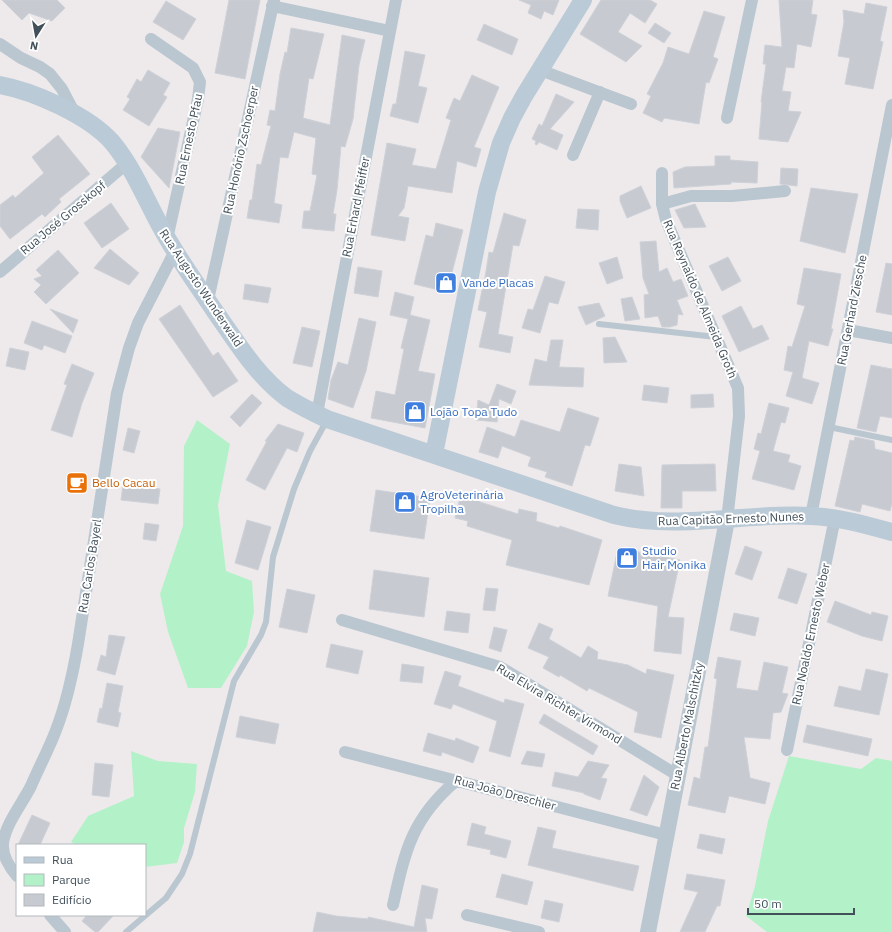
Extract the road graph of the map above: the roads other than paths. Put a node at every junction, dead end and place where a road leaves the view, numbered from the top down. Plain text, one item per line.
1 (396, 0) edge
2 (583, 0) edge
3 (752, 0) edge
4 (273, 3) edge
5 (390, 31) junction
6 (151, 39) dead end
7 (0, 44) edge
8 (540, 70) junction
9 (0, 85) edge
10 (600, 92) junction
11 (631, 104) dead end
12 (892, 105) edge
13 (76, 115) junction
14 (727, 118) dead end
15 (889, 136) edge
16 (573, 155) dead end
17 (126, 164) junction
18 (662, 173) dead end
19 (785, 191) dead end
20 (662, 204) junction
21 (171, 245) junction
22 (0, 272) edge
23 (208, 300) junction
24 (599, 324) dead end
25 (848, 330) junction
26 (716, 337) junction
27 (892, 338) edge
28 (322, 416) junction
29 (828, 427) junction
30 (892, 440) edge
31 (434, 454) junction
32 (811, 516) junction
33 (835, 518) junction
34 (727, 520) junction
35 (892, 532) edge
36 (342, 620) dead end
37 (787, 750) dead end
38 (345, 752) dead end
39 (677, 775) junction
40 (456, 781) junction
41 (666, 835) junction
42 (16, 874) edge
43 (393, 905) dead end
44 (467, 914) dead end
45 (146, 915) edge
46 (51, 916) edge
47 (145, 916) edge
48 (65, 932) edge
49 (126, 932) edge
50 (538, 932) edge
51 (648, 932) edge

1 - 5 street, Rua Erhard Pfeiffer
2 - 8 main road
3 - 14 street
4 - 5 street
4 - 23 street, Rua Honório Zschoerper
5 - 28 street, Rua Erhard Pfeiffer
6 - 21 street, Rua Ernesto Pfau
7 - 13 street
8 - 10 street
8 - 31 main road
9 - 13 main road, Rua Augusto Wunderwald
10 - 11 street
10 - 16 street
12 - 15 street, Rua Gerhard Ziesche
13 - 17 main road, Rua Augusto Wunderwald
15 - 25 street, Rua Gerhard Ziesche
17 - 21 main road, Rua Augusto Wunderwald
17 - 22 street, Rua José Grosskopf
18 - 20 street, Rua Reynaldo de Almeida Groth
19 - 20 street
20 - 26 street, Rua Reynaldo de Almeida Groth
21 - 23 main road, Rua Augusto Wunderwald
21 - 42 street, Rua Carlos Bayerl
23 - 28 main road, Rua Augusto Wunderwald
24 - 26 lane
25 - 27 street
25 - 29 street, Rua Gerhard Ziesche
26 - 34 street, Rua Reynaldo de Almeida Groth
28 - 31 main road, Rua Augusto Wunderwald
28 - 45 lane
29 - 30 lane
29 - 32 street, Rua Gerhard Ziesche
31 - 34 main road, Rua Capitão Ernesto Nunes
32 - 33 main road, Rua Capitão Ernesto Nunes
32 - 34 main road, Rua Capitão Ernesto Nunes
33 - 35 main road, Rua Capitão Ernesto Nunes
33 - 37 street, Rua Noaldo Ernesto Weber
34 - 39 street, Rua Alberto Malschitzky
36 - 39 street, Rua Elvira Richter Virmond
38 - 40 street, Rua João Dreschler
39 - 41 street, Rua Alberto Malschitzky
40 - 41 street, Rua João Dreschler
40 - 43 street
41 - 51 street, Rua Alberto Malschitzky
44 - 50 street
46 - 48 street
47 - 49 lane

